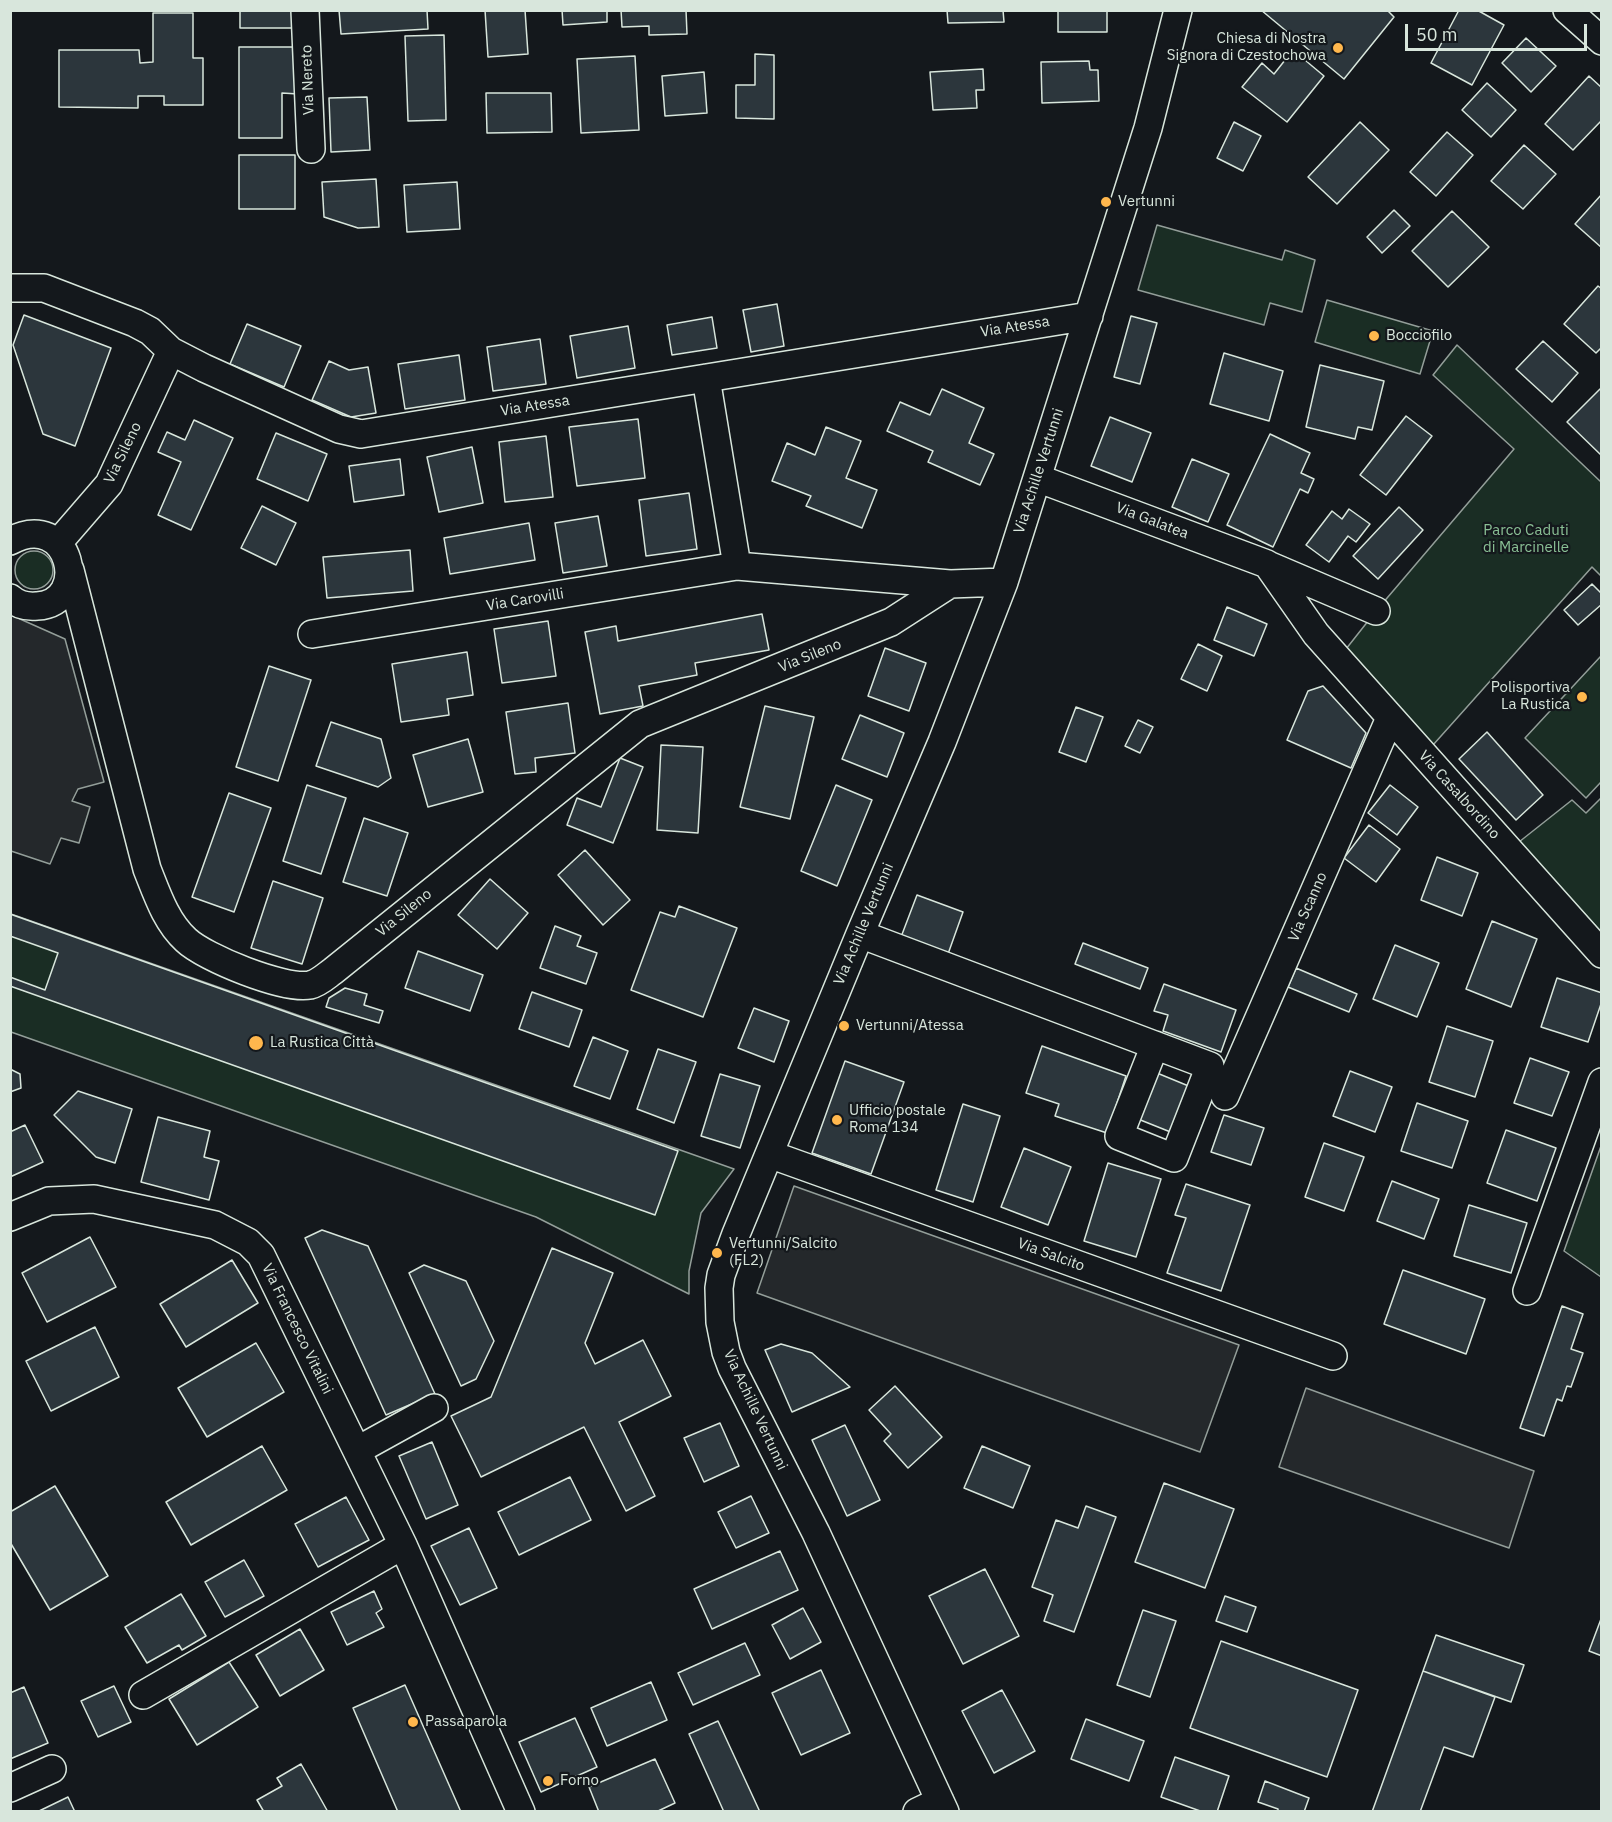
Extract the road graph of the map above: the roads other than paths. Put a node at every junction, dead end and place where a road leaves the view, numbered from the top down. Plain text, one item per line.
1 (305, 10) edge
2 (1178, 10) edge
3 (1567, 10) edge
4 (1602, 41) edge
5 (311, 149) dead end
6 (10, 288) edge
7 (1089, 316) junction
8 (171, 351) junction
9 (706, 378) junction
10 (1037, 478) junction
11 (10, 522) edge
12 (51, 539) junction
13 (10, 541) edge
14 (1267, 564) junction
15 (737, 566) junction
16 (70, 570) junction
17 (1004, 582) junction
18 (950, 584) junction
19 (10, 598) edge
20 (1376, 611) dead end
21 (312, 634) dead end
22 (1390, 718) junction
23 (860, 934) junction
24 (1602, 954) edge
25 (1155, 1045) dead end
26 (1602, 1082) edge
27 (1225, 1096) dead end
28 (769, 1154) junction
29 (10, 1217) edge
30 (1527, 1291) dead end
31 (1333, 1356) dead end
32 (434, 1408) dead end
33 (358, 1450) junction
34 (403, 1545) junction
35 (143, 1695) dead end
36 (52, 1769) dead end
37 (10, 1788) edge
38 (934, 1808) edge
39 (521, 1812) edge

1 - 5 street, Via Nereto
2 - 7 street, Via Achille Vertunni
3 - 4 street
6 - 8 street, Via Atessa
7 - 9 street, Via Atessa
7 - 10 street, Via Achille Vertunni
8 - 9 street, Via Atessa
8 - 12 street, Via Sileno
9 - 15 street
10 - 14 street, Via Galatea
10 - 17 street, Via Achille Vertunni
11 - 12 street
12 - 13 street
12 - 16 street, Via Sileno
14 - 20 street, Via Galatea
14 - 22 street, Via Casalbordino
15 - 18 street, Via Carovilli
15 - 21 street, Via Carovilli
16 - 18 street, Via Sileno
16 - 19 street
17 - 18 street, Via Carovilli
17 - 23 street, Via Achille Vertunni
22 - 24 street, Via Casalbordino
22 - 27 street, Via Scanno
23 - 25 street
23 - 28 street, Via Achille Vertunni
26 - 30 street
28 - 31 street, Via Salcito
28 - 38 street, Via Achille Vertunni
29 - 33 street, Via Francesco Vitalini
32 - 33 street
33 - 34 street, Via Francesco Vitalini
34 - 35 street
34 - 39 street, Via Francesco Vitalini
36 - 37 street

